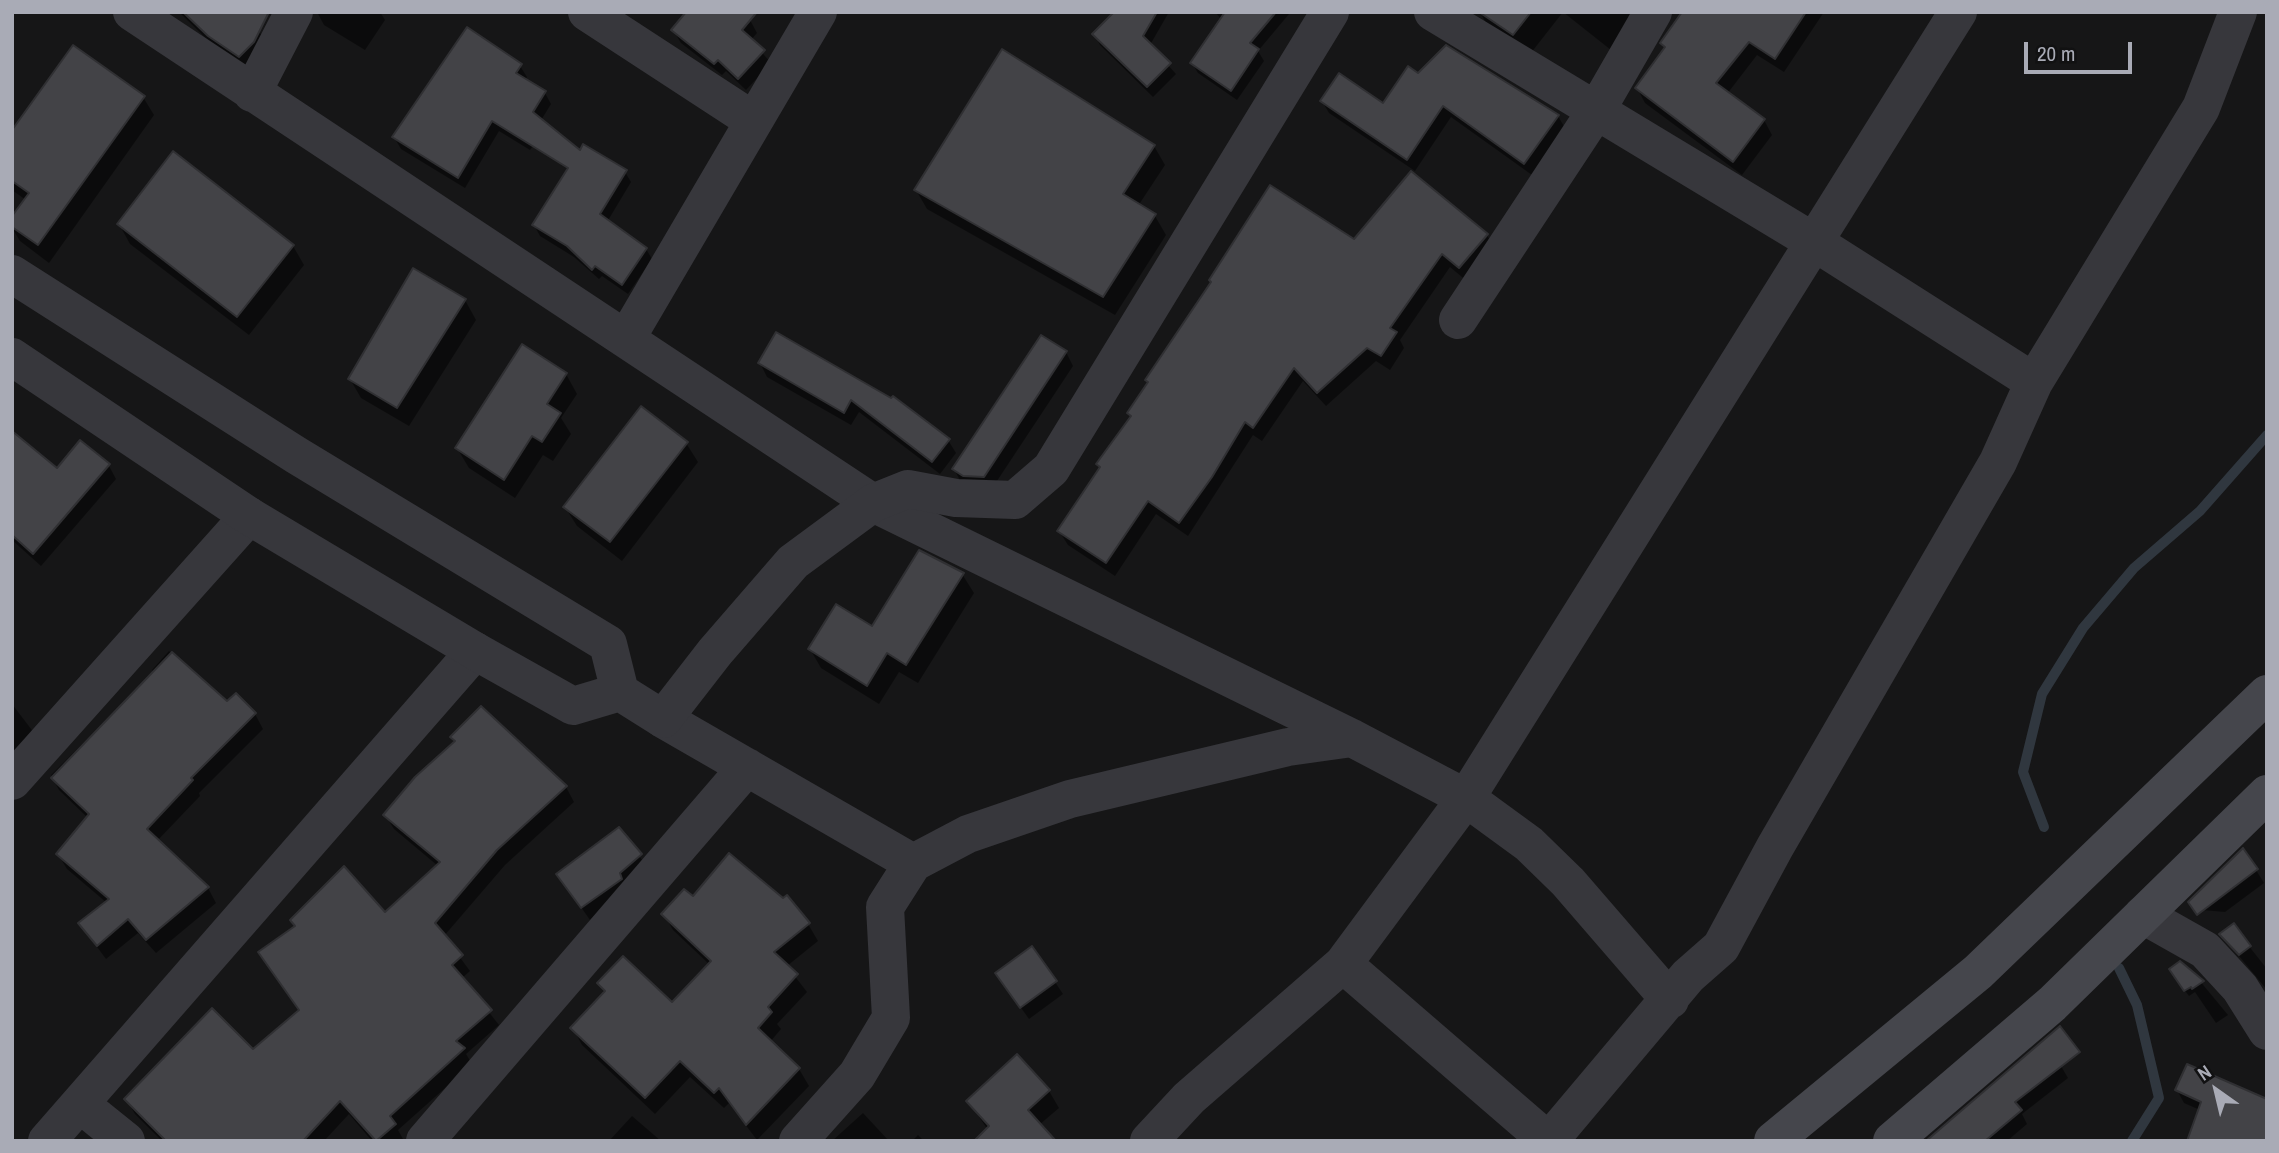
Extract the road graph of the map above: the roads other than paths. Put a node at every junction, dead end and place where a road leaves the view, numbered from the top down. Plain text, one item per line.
1 (132, 12) edge
2 (294, 12) edge
3 (586, 12) edge
4 (818, 12) edge
5 (1330, 12) edge
6 (1433, 12) edge
7 (1653, 12) edge
8 (1958, 12) edge
9 (2238, 12) edge
10 (252, 93) junction
11 (1596, 111) junction
12 (754, 121) junction
13 (1814, 242) junction
14 (12, 274) edge
15 (1458, 320) dead end
16 (626, 339) junction
17 (13, 360) edge
18 (2034, 382) junction
19 (873, 503) junction
20 (249, 516) junction
21 (475, 651) junction
22 (620, 692) junction
23 (2267, 694) edge
24 (663, 719) junction
25 (1352, 738) junction
26 (747, 767) junction
27 (12, 781) edge
28 (2267, 794) edge
29 (1466, 799) junction
30 (913, 863) junction
31 (2143, 915) junction
32 (1343, 964) junction
33 (1670, 1000) junction
34 (2267, 1031) edge
35 (80, 1104) junction
36 (47, 1141) edge
37 (126, 1141) edge
38 (425, 1141) edge
39 (798, 1141) edge
40 (1149, 1141) edge
41 (1549, 1141) edge
42 (1773, 1141) edge
43 (1892, 1141) edge

1 - 10 street
2 - 10 street
3 - 12 street
4 - 12 street
5 - 19 street
6 - 11 street
7 - 11 street
8 - 13 street
9 - 18 street
10 - 16 street
11 - 13 street
11 - 15 street
12 - 16 street
13 - 18 street
13 - 29 street
14 - 22 street
16 - 19 street
17 - 20 street
18 - 33 street
19 - 24 street
19 - 25 street
20 - 21 street
20 - 27 street
21 - 22 street
21 - 35 street
22 - 24 street
23 - 42 main road
24 - 26 street
25 - 29 street
25 - 30 street
26 - 30 street
26 - 38 street
28 - 31 main road
29 - 32 street
29 - 33 street
30 - 39 street
31 - 34 street
31 - 43 main road
32 - 40 street
32 - 41 street
33 - 41 street
35 - 36 street
35 - 37 street

